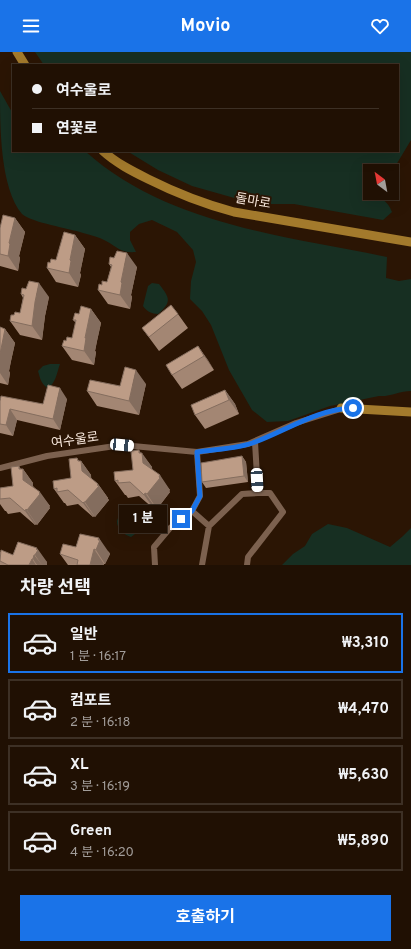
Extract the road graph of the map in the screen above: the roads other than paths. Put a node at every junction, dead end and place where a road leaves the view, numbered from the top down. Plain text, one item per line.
1 (17, 52) edge
2 (24, 64) edge
3 (104, 152) edge
4 (398, 239) junction
5 (411, 240) edge
6 (411, 246) edge
7 (341, 408) junction
8 (411, 408) edge
9 (411, 412) edge
10 (255, 442) junction
11 (197, 452) junction
12 (0, 468) edge
13 (258, 493) junction
14 (192, 511) junction
15 (209, 526) junction
16 (154, 565) edge
17 (202, 565) edge
18 (247, 565) edge

1 - 2 main road
3 - 4 main road, 돌마로
4 - 5 main road, 돌마로
4 - 6 main road
7 - 8 street, 여수울로
7 - 9 main road
7 - 10 street, 여수울로
10 - 11 street, 여수울로
10 - 13 street
11 - 12 street, 여수울로
11 - 14 street
13 - 15 street
13 - 18 street
14 - 15 street
14 - 16 street
15 - 17 street

